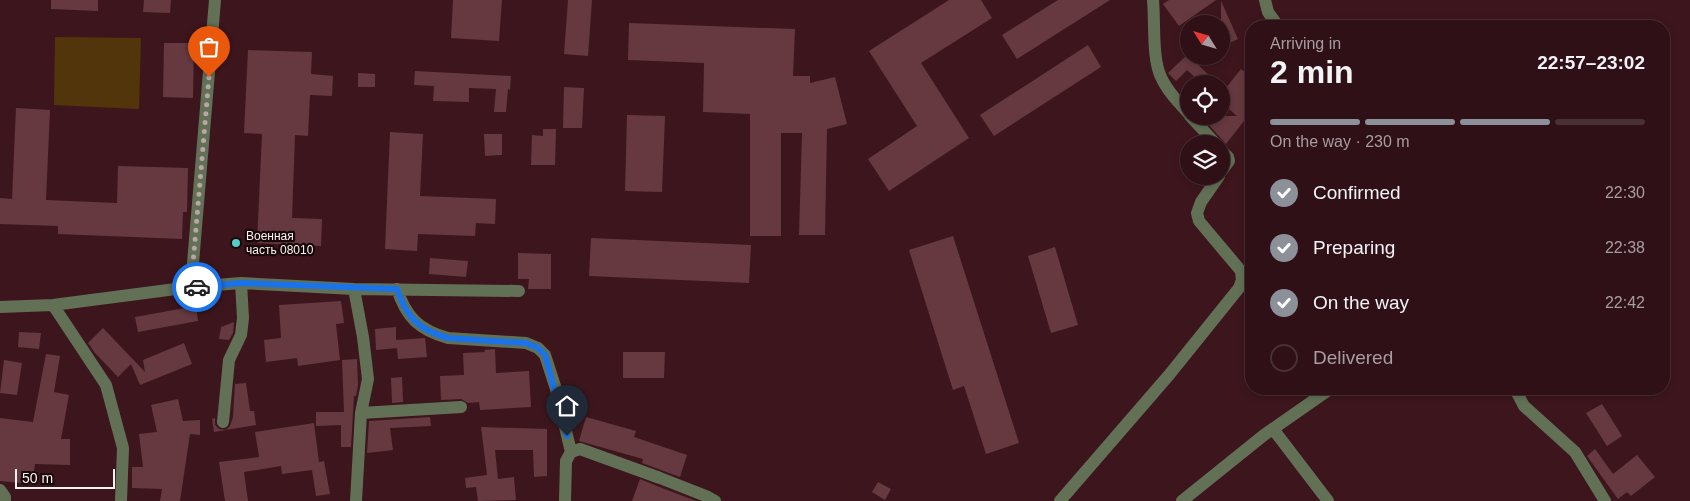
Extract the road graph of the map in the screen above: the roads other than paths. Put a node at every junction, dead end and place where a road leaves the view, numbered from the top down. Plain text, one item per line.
1 (215, 0) edge
2 (1153, 0) edge
3 (1265, 0) edge
4 (1274, 20) edge
5 (1180, 104) edge
6 (1199, 125) edge
7 (1208, 135) edge
8 (1213, 185) edge
9 (241, 283) junction
10 (191, 287) junction
11 (354, 288) junction
12 (397, 289) junction
13 (519, 291) dead end
14 (53, 306) junction
15 (0, 307) edge
16 (1321, 395) edge
17 (1518, 395) edge
18 (461, 406) dead end
19 (361, 413) junction
20 (223, 422) dead end
21 (1273, 429) junction
22 (571, 452) junction
23 (0, 490) edge
24 (5, 501) edge
25 (121, 501) edge
26 (356, 501) edge
27 (565, 501) edge
28 (715, 501) edge
29 (1060, 501) edge
30 (1182, 501) edge
31 (1328, 501) edge
32 (1605, 501) edge

1 - 10 street
2 - 5 street
3 - 4 street
6 - 7 street
8 - 29 street
9 - 10 street
9 - 11 street
9 - 20 street
10 - 14 street
11 - 12 street
11 - 19 street
12 - 13 street
12 - 22 street
14 - 15 street
14 - 25 street
16 - 21 street
17 - 32 street
18 - 19 street
19 - 26 street
21 - 30 street
21 - 31 street
22 - 27 street
22 - 28 street
23 - 24 street

